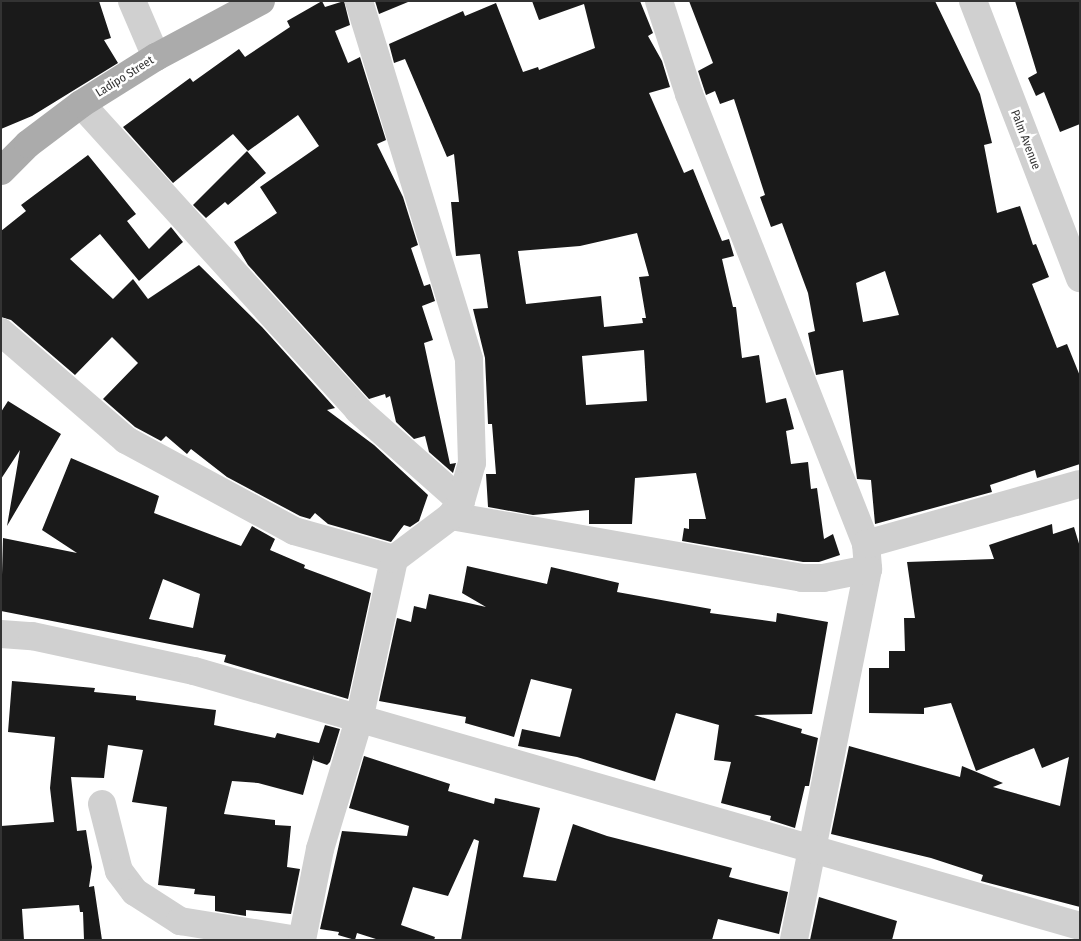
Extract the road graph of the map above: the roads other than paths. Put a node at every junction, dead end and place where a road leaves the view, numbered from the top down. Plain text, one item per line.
1 (132, 1) edge
2 (261, 1) edge
3 (359, 1) edge
4 (658, 1) edge
5 (972, 1) edge
6 (156, 57) junction
7 (81, 104) junction
8 (1, 171) edge
9 (1080, 278) edge
10 (1, 332) edge
11 (1080, 484) edge
12 (456, 508) junction
13 (867, 557) junction
14 (394, 559) junction
15 (1, 634) edge
16 (359, 720) junction
17 (102, 804) dead end
18 (813, 848) junction
19 (1080, 926) edge
20 (297, 940) edge
21 (302, 940) edge
22 (794, 940) edge

1 - 6 street
2 - 6 main road, Ladipo Street
3 - 12 street
4 - 13 street
5 - 9 street, Palm Avenue
6 - 7 main road, Ladipo Street
7 - 8 main road, Ladipo Street
7 - 12 street
10 - 14 street
11 - 13 street
12 - 13 street
12 - 14 street
13 - 18 street
14 - 16 street
15 - 16 street
16 - 18 street
16 - 21 street
17 - 20 street
18 - 19 street
18 - 22 street

